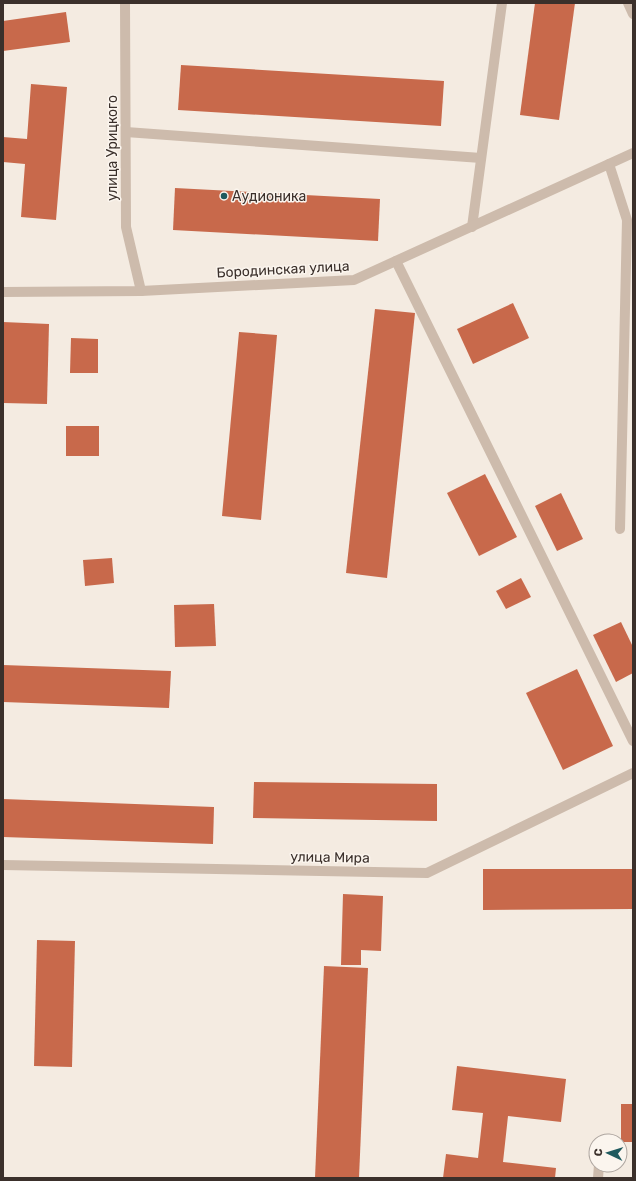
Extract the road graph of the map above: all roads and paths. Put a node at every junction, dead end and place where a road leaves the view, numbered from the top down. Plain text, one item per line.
1 (126, 3) edge
2 (502, 3) edge
3 (628, 3) edge
4 (633, 14) edge
5 (126, 132) junction
6 (633, 153) edge
7 (481, 158) junction
8 (609, 164) junction
9 (472, 227) junction
10 (396, 261) junction
11 (141, 291) junction
12 (3, 292) edge
13 (620, 529) dead end
14 (633, 742) edge
15 (633, 773) edge
16 (3, 865) edge

1 - 5 street, улица Урицкого
2 - 7 street
3 - 4 street
5 - 7 street
5 - 11 street, улица Урицкого
6 - 8 street, Бородинская улица
7 - 9 street
8 - 9 street, Бородинская улица
8 - 13 street
9 - 10 street, Бородинская улица
10 - 11 street, Бородинская улица
10 - 14 street
11 - 12 street, Бородинская улица
15 - 16 street, улица Мира

